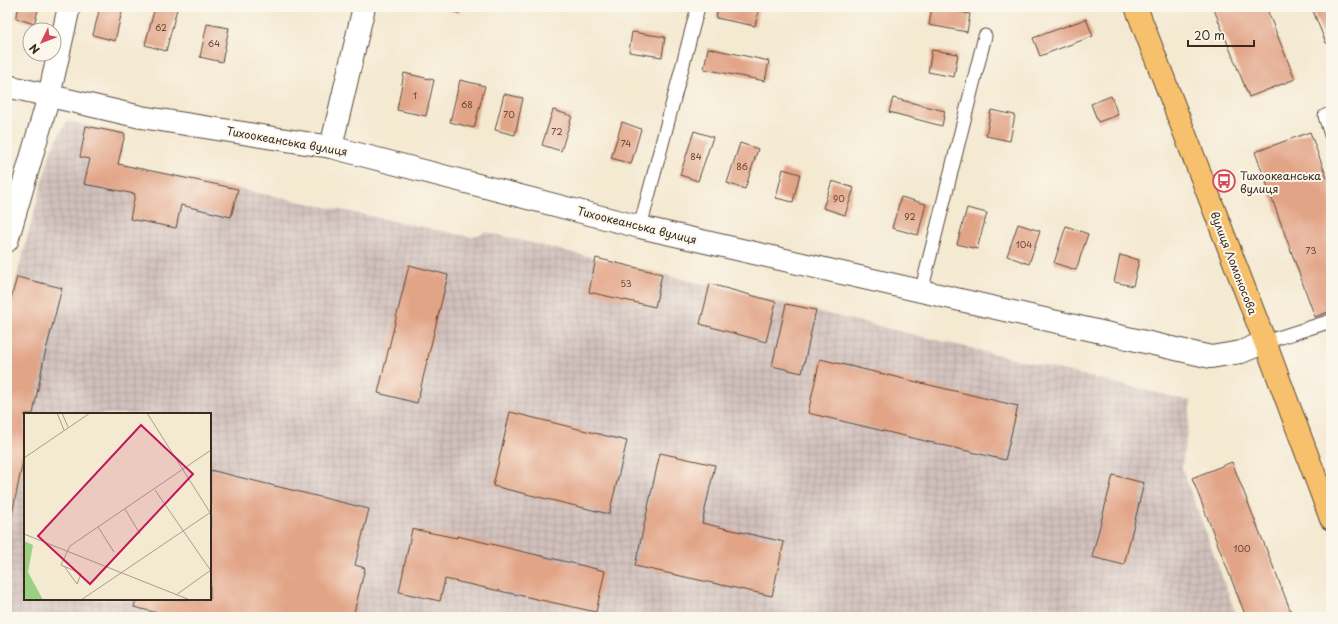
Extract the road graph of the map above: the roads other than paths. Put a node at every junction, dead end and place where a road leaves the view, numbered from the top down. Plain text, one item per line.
1 (69, 7) edge
2 (364, 7) edge
3 (698, 7) edge
4 (1136, 7) edge
5 (986, 36) dead end
6 (7, 86) edge
7 (49, 96) junction
8 (1331, 114) edge
9 (1331, 135) edge
10 (331, 147) junction
11 (640, 227) junction
12 (7, 241) edge
13 (922, 292) junction
14 (1331, 320) edge
15 (1265, 342) junction
16 (1331, 519) edge

1 - 7 street
2 - 10 street
3 - 11 lane
4 - 15 main road, вулиця Ломоносова
5 - 13 lane
6 - 7 street, Тихоокеанська вулиця
7 - 10 street, Тихоокеанська вулиця
7 - 12 street
8 - 9 lane
10 - 11 street, Тихоокеанська вулиця
11 - 13 street, Тихоокеанська вулиця
13 - 15 street, Тихоокеанська вулиця
14 - 15 lane
15 - 16 main road, вулиця Ломоносова

